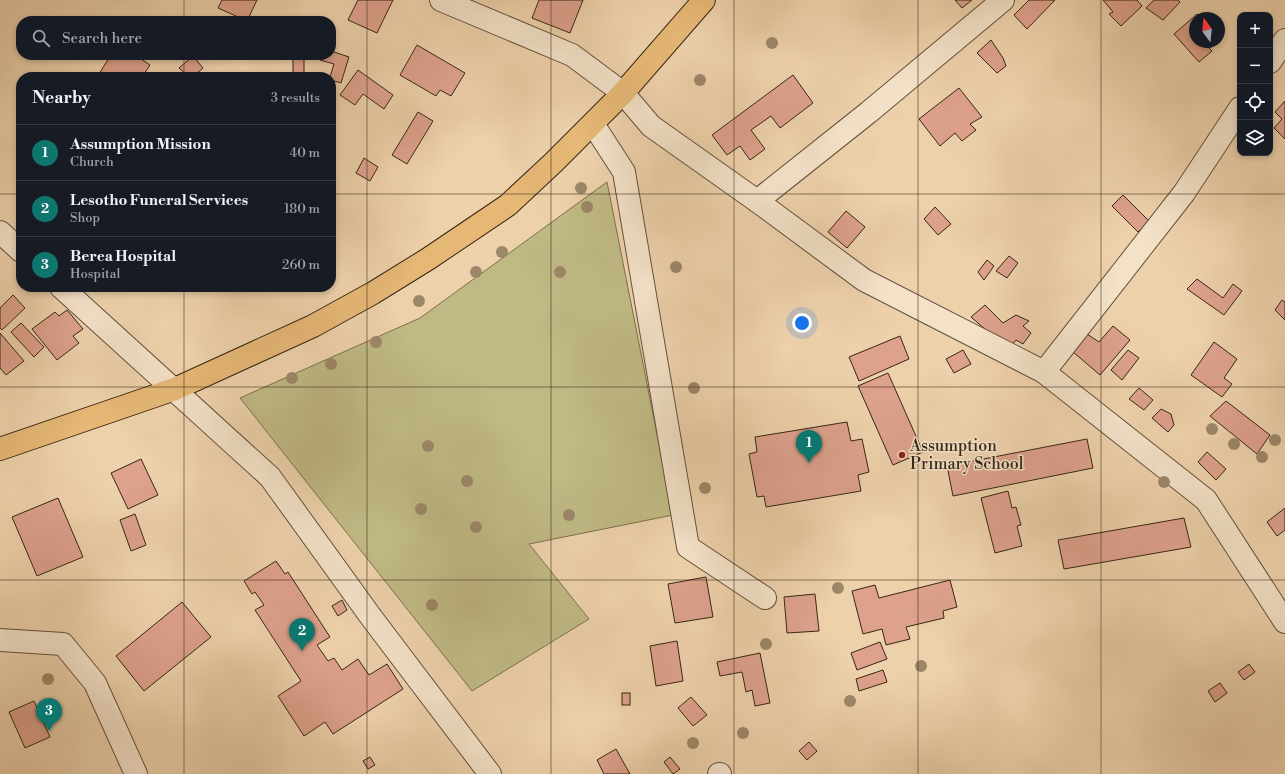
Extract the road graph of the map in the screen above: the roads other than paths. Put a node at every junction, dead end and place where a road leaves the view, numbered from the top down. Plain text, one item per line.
1 (441, 0) edge
2 (704, 0) edge
3 (1003, 0) edge
4 (1285, 40) edge
5 (1273, 58) edge
6 (623, 93) junction
7 (1237, 113) edge
8 (593, 124) junction
9 (757, 201) junction
10 (0, 232) edge
11 (16, 246) edge
12 (67, 292) edge
13 (1044, 372) junction
14 (174, 389) junction
15 (0, 449) edge
16 (765, 598) dead end
17 (1285, 622) edge
18 (0, 640) edge
19 (136, 774) edge
20 (490, 774) edge

1 - 6 street
2 - 6 main road
3 - 9 street
4 - 5 street
6 - 8 main road
6 - 9 street
7 - 13 street
8 - 14 main road
8 - 16 street
9 - 13 street
10 - 11 street
12 - 14 street
13 - 17 street
14 - 15 main road
14 - 20 street
18 - 19 street

